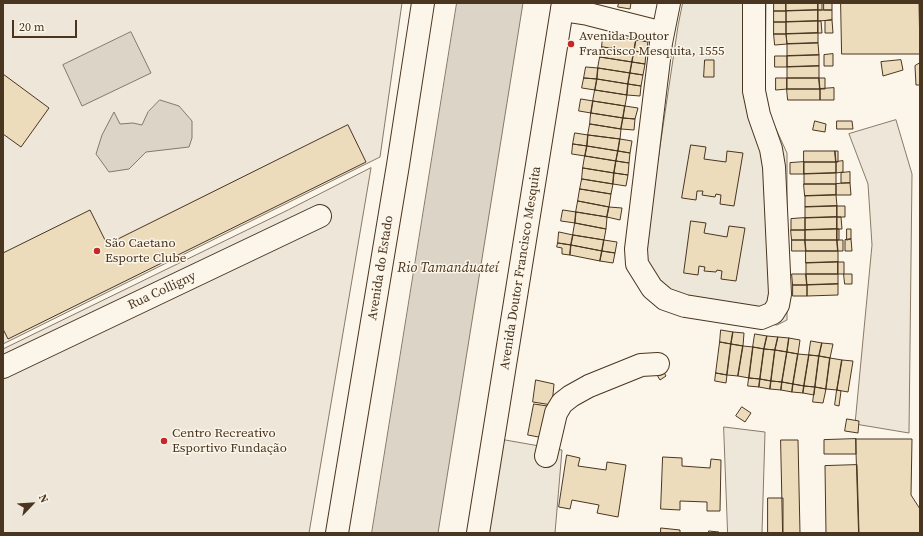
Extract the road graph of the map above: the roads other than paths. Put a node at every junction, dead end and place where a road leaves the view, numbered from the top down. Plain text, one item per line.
1 (423, 3) edge
2 (669, 3) edge
3 (754, 3) edge
4 (563, 6) edge
5 (663, 33) junction
6 (320, 216) dead end
7 (658, 364) dead end
8 (3, 367) edge
9 (546, 456) dead end
10 (337, 533) edge
11 (478, 533) edge

1 - 10 main road, Avenida do Estado
2 - 5 main road
3 - 5 main road
4 - 5 main road
4 - 11 main road, Avenida Doutor Francisco Mesquita
6 - 8 main road, Rua Colligny
7 - 9 main road

